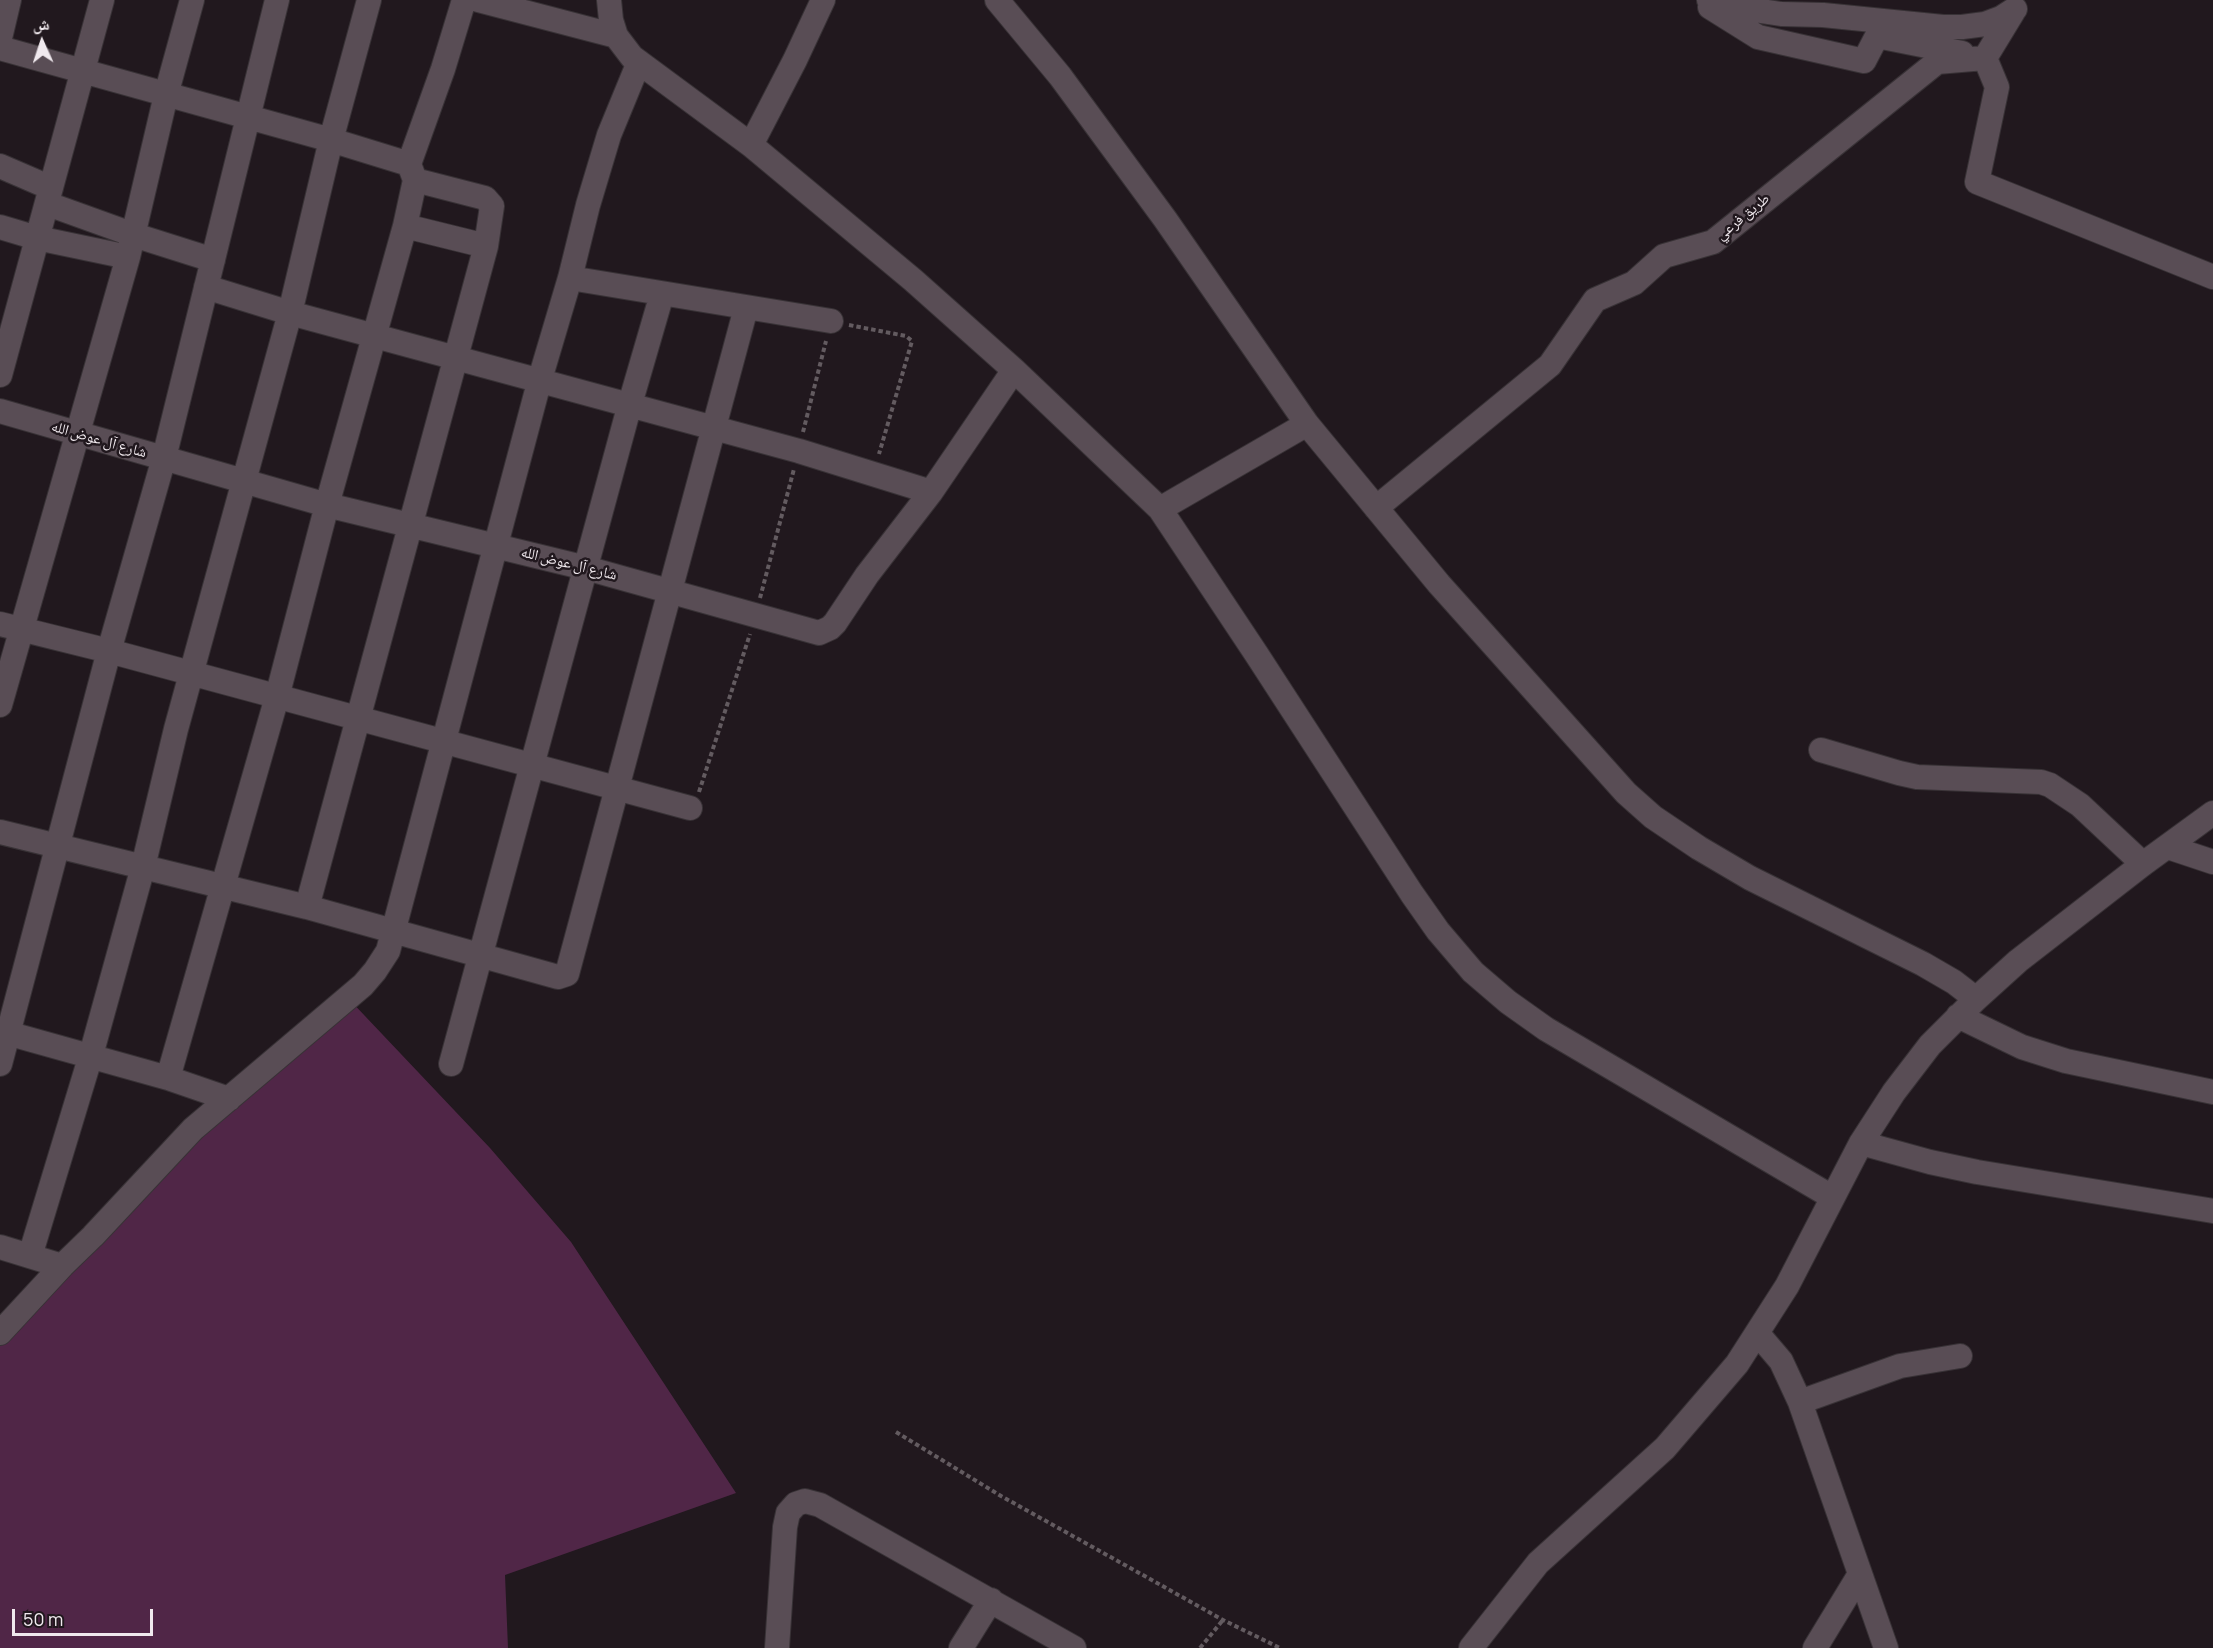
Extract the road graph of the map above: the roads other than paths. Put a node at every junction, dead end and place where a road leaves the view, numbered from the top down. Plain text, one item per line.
1 (9, 0) edge
2 (102, 0) edge
3 (192, 0) edge
4 (277, 0) edge
5 (369, 0) edge
6 (464, 0) edge
7 (478, 0) edge
8 (609, 0) edge
9 (823, 0) edge
10 (997, 0) edge
11 (1698, 0) edge
12 (1709, 0) edge
13 (2018, 6) edge
14 (616, 36) junction
15 (0, 38) edge
16 (0, 48) edge
17 (1985, 58) junction
18 (639, 62) junction
19 (84, 71) junction
20 (166, 95) junction
21 (248, 118) junction
22 (332, 140) junction
23 (751, 145) junction
24 (0, 166) edge
25 (412, 172) junction
26 (49, 196) junction
27 (405, 226) junction
28 (0, 227) edge
29 (37, 238) junction
30 (131, 246) junction
31 (486, 246) junction
32 (213, 260) junction
33 (2213, 277) edge
34 (570, 278) junction
35 (206, 288) junction
36 (662, 294) junction
37 (746, 308) junction
38 (290, 313) junction
39 (831, 321) road end
40 (374, 336) junction
41 (455, 358) junction
42 (1014, 370) junction
43 (0, 375) edge
44 (540, 379) junction
45 (630, 404) junction
46 (0, 411) edge
47 (1307, 424) junction
48 (715, 429) junction
49 (78, 434) junction
50 (164, 458) junction
51 (245, 480) junction
52 (931, 492) junction
53 (327, 505) junction
54 (1376, 508) junction
55 (1160, 509) junction
56 (411, 525) junction
57 (496, 546) junction
58 (586, 568) junction
59 (669, 591) junction
60 (10, 627) edge
61 (109, 651) junction
62 (192, 674) junction
63 (277, 697) junction
64 (0, 705) edge
65 (358, 718) junction
66 (445, 742) junction
67 (1821, 750) dead end
68 (533, 765) junction
69 (616, 788) junction
70 (690, 808) road end
71 (2213, 813) edge
72 (0, 832) edge
73 (59, 845) junction
74 (2168, 847) junction
75 (2213, 862) edge
76 (2143, 864) junction
77 (143, 867) junction
78 (223, 887) junction
79 (307, 907) junction
80 (394, 932) junction
81 (481, 956) junction
82 (1976, 999) junction
83 (1958, 1016) junction
84 (4, 1032) edge
85 (91, 1055) junction
86 (0, 1064) edge
87 (452, 1064) dead end
88 (168, 1077) junction
89 (2213, 1092) edge
90 (229, 1099) junction
91 (1861, 1143) junction
92 (1832, 1197) junction
93 (2213, 1211) edge
94 (0, 1247) edge
95 (30, 1256) junction
96 (62, 1266) junction
97 (0, 1333) edge
98 (1758, 1334) junction
99 (1960, 1356) dead end
100 (1800, 1402) junction
101 (1860, 1574) junction
102 (991, 1600) junction
103 (777, 1648) edge
104 (962, 1648) edge
105 (1074, 1648) edge
106 (1471, 1648) edge
107 (1815, 1648) edge
108 (1886, 1648) edge

1 - 15 street
2 - 19 street
3 - 20 street
4 - 21 street
5 - 22 street
6 - 25 street
7 - 14 street
8 - 14 street
9 - 23 street
10 - 47 street
11 - 17 street
12 - 13 street
13 - 17 street
14 - 18 street
16 - 19 street
17 - 33 street
17 - 54 street, طريق فرعي
18 - 23 street
18 - 34 street
19 - 20 street
19 - 26 street
20 - 21 street
20 - 30 street
21 - 22 street
21 - 32 street
22 - 25 street
22 - 38 street
23 - 42 street
24 - 26 street
25 - 27 street
25 - 31 street
26 - 29 street
26 - 30 street
27 - 31 street
27 - 40 street
28 - 29 street
29 - 30 street
29 - 43 street
30 - 32 street
30 - 49 street
31 - 41 street
32 - 35 street
34 - 36 street
34 - 44 street
35 - 38 street
35 - 50 street
36 - 37 street
36 - 45 street
37 - 39 street
37 - 48 street
38 - 40 street
38 - 51 street
40 - 41 street
40 - 53 street
41 - 44 street
41 - 56 street
42 - 52 street, شارع آل عوض الله
42 - 55 street
44 - 45 street
44 - 57 street
45 - 48 street
45 - 58 street
46 - 49 street, شارع آل عوض الله
47 - 54 street
47 - 55 street
48 - 52 street
48 - 59 street
49 - 50 street, شارع آل عوض الله
49 - 60 street
50 - 51 street, شارع آل عوض الله
50 - 61 street
51 - 53 street, شارع آل عوض الله
51 - 62 street
52 - 59 street, شارع آل عوض الله
53 - 56 street, شارع آل عوض الله
53 - 63 street
54 - 82 street
55 - 92 street
56 - 57 street, شارع آل عوض الله
56 - 65 street
57 - 58 street, شارع آل عوض الله
57 - 66 street
58 - 59 street, شارع آل عوض الله
58 - 68 street
59 - 69 street
60 - 61 street
60 - 64 street
61 - 62 street
61 - 73 street
62 - 63 street
62 - 77 street
63 - 65 street
63 - 78 street
65 - 66 street
65 - 79 street
66 - 68 street
66 - 80 street
67 - 76 street
68 - 69 street
68 - 81 street
69 - 70 street
69 - 81 street
71 - 74 street
72 - 73 street
73 - 77 street
73 - 84 street
74 - 75 street
74 - 76 street
76 - 82 street
77 - 78 street
77 - 85 street
78 - 79 street
78 - 88 street
79 - 80 street
80 - 81 street
80 - 90 street
81 - 87 street
82 - 83 street
83 - 89 street
83 - 91 street
84 - 85 street
84 - 86 street
85 - 88 street
85 - 95 street
88 - 90 street
90 - 96 street
91 - 92 street
91 - 93 street
92 - 98 street
94 - 95 street
95 - 96 street
96 - 97 street
98 - 100 street
98 - 106 street
99 - 100 street
100 - 101 street
101 - 107 street
101 - 108 street
102 - 103 street
102 - 104 street
102 - 105 street

